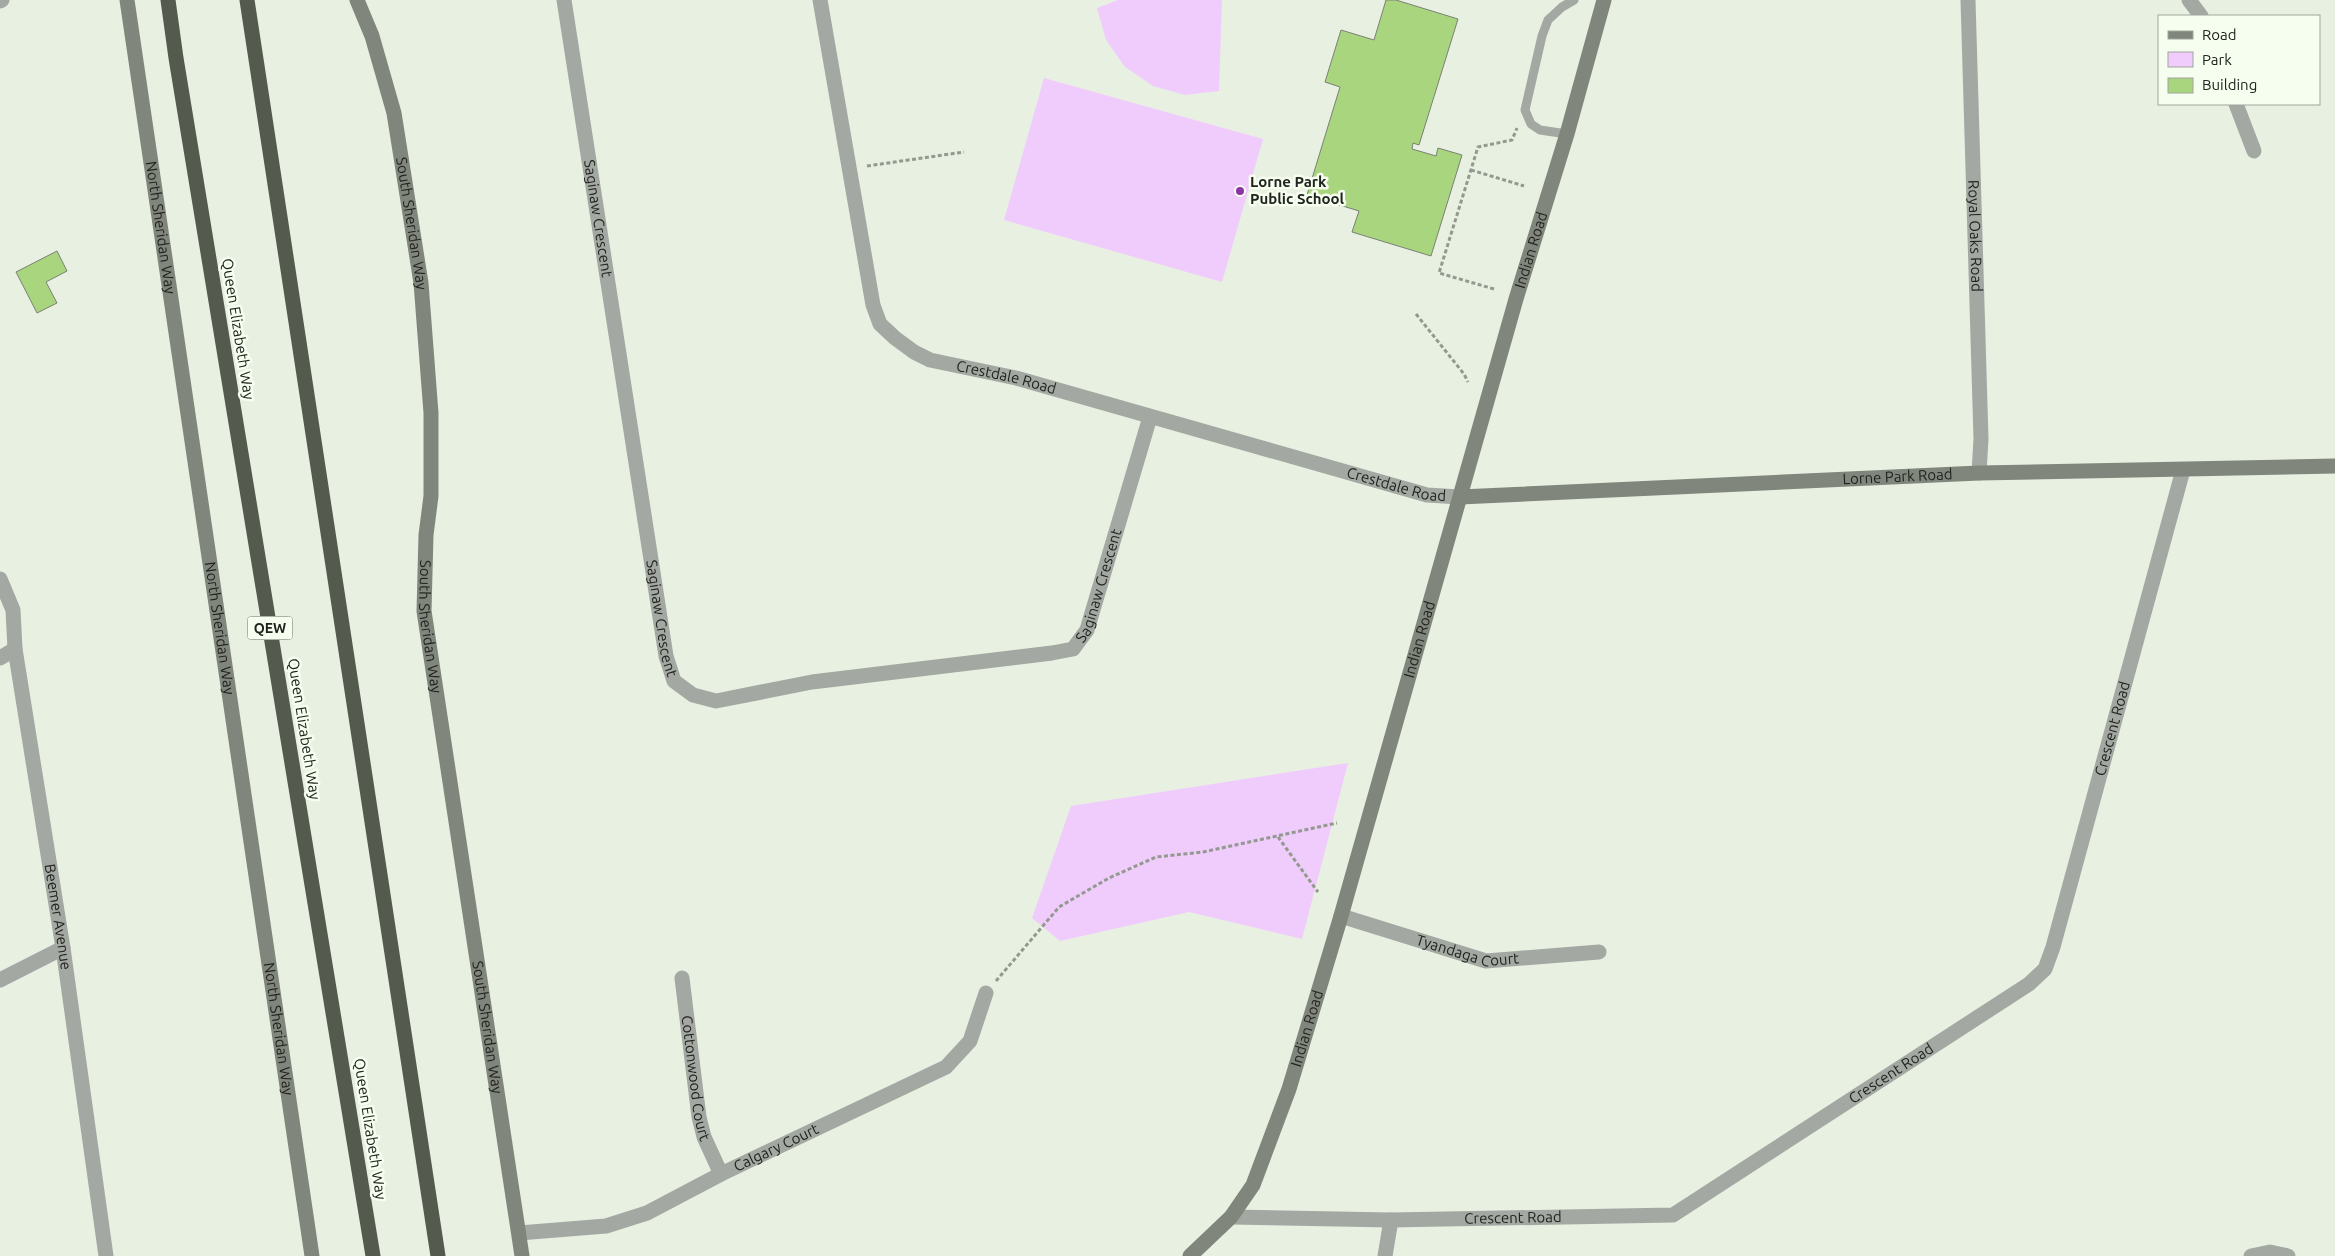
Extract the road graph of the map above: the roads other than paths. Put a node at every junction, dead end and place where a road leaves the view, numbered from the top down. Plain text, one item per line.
1 (127, 0) edge
2 (168, 0) edge
3 (247, 0) edge
4 (357, 0) edge
5 (564, 0) edge
6 (820, 0) edge
7 (1574, 0) edge
8 (1604, 0) edge
9 (1968, 0) edge
10 (2189, 0) edge
11 (2200, 15) edge
12 (2236, 105) edge
13 (1567, 134) junction
14 (2254, 151) dead end
15 (1150, 417) junction
16 (2335, 466) edge
17 (2183, 470) junction
18 (1979, 473) junction
19 (1460, 497) junction
20 (0, 579) edge
21 (16, 649) junction
22 (0, 658) edge
23 (1341, 916) junction
24 (62, 948) junction
25 (1600, 952) dead end
26 (682, 978) dead end
27 (0, 980) edge
28 (986, 993) road end
29 (721, 1174) junction
30 (1231, 1217) junction
31 (1391, 1220) junction
32 (519, 1233) junction
33 (105, 1255) edge
34 (312, 1256) edge
35 (373, 1256) edge
36 (438, 1256) edge
37 (522, 1256) edge
38 (1190, 1256) edge
39 (1385, 1256) edge
40 (2251, 1256) edge
41 (2288, 1256) edge

1 - 34 street, North Sheridan Way
2 - 35 highway, Queen Elizabeth Way / QEW
3 - 36 highway
4 - 32 street, South Sheridan Way
5 - 15 street, Saginaw Crescent
6 - 15 street, Crestdale Road
7 - 13 lane
8 - 13 street, Indian Road
9 - 18 street, Royal Oaks Road
10 - 11 street
12 - 14 street
13 - 19 street, Indian Road
15 - 19 street, Crestdale Road
16 - 17 street, Lorne Park Road
17 - 18 street, Lorne Park Road
17 - 31 street, Crescent Road
18 - 19 street, Lorne Park Road
19 - 23 street, Indian Road
20 - 21 street, Beemer Avenue
21 - 22 street
21 - 24 street, Beemer Avenue
23 - 25 street, Tyandaga Court
23 - 30 street, Indian Road
24 - 27 street
24 - 33 street, Beemer Avenue
26 - 29 street, Cottonwood Court
28 - 29 street, Calgary Court
29 - 32 street, Calgary Court
30 - 31 street, Crescent Road
30 - 38 street, Indian Road
31 - 39 street
32 - 37 street, South Sheridan Way
40 - 41 street

